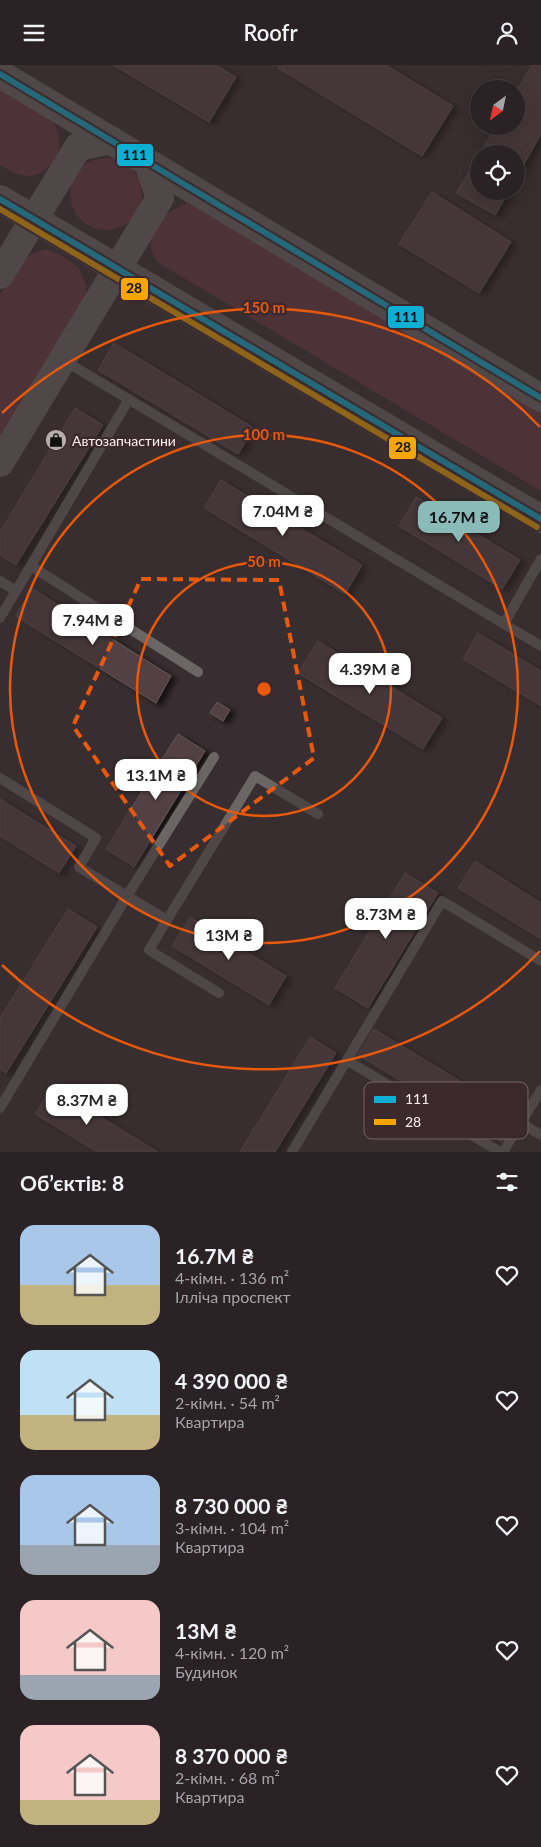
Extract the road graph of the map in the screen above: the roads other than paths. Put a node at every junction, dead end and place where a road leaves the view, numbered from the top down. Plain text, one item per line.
1 (0, 74) edge
2 (111, 140) junction
3 (148, 163) junction
4 (0, 199) edge
5 (34, 219) junction
6 (117, 268) junction
7 (0, 275) edge
8 (62, 360) junction
9 (541, 398) edge
10 (128, 399) junction
11 (0, 463) edge
12 (541, 519) edge
13 (541, 559) edge
14 (30, 566) junction
15 (0, 581) edge
16 (16, 591) junction
17 (0, 617) edge
18 (504, 624) junction
19 (541, 646) edge
20 (198, 672) dead end
21 (214, 757) dead end
22 (0, 778) edge
23 (318, 815) dead end
24 (127, 896) junction
25 (167, 920) junction
26 (541, 961) edge
27 (219, 993) dead end
28 (348, 1061) junction
29 (384, 1082) edge
30 (541, 1090) edge
31 (0, 1108) edge
32 (528, 1111) edge
33 (528, 1127) edge
34 (541, 1135) edge
35 (480, 1139) edge
36 (511, 1139) edge
37 (292, 1152) edge
38 (502, 1152) edge

1 - 2 main road
2 - 3 main road
2 - 5 main road
3 - 6 main road
3 - 9 main road
4 - 5 main road
5 - 6 main road
5 - 7 main road
6 - 8 main road
6 - 12 main road
8 - 10 lane
8 - 11 main road
10 - 14 lane
10 - 18 lane
13 - 18 lane
14 - 16 lane
14 - 20 lane
15 - 16 lane
16 - 17 lane
18 - 19 lane
21 - 24 lane
22 - 24 lane
23 - 25 lane
24 - 25 lane
24 - 31 lane
25 - 27 lane
26 - 28 lane
28 - 29 lane
28 - 37 lane
30 - 32 lane
33 - 34 lane
35 - 38 lane
36 - 38 lane

